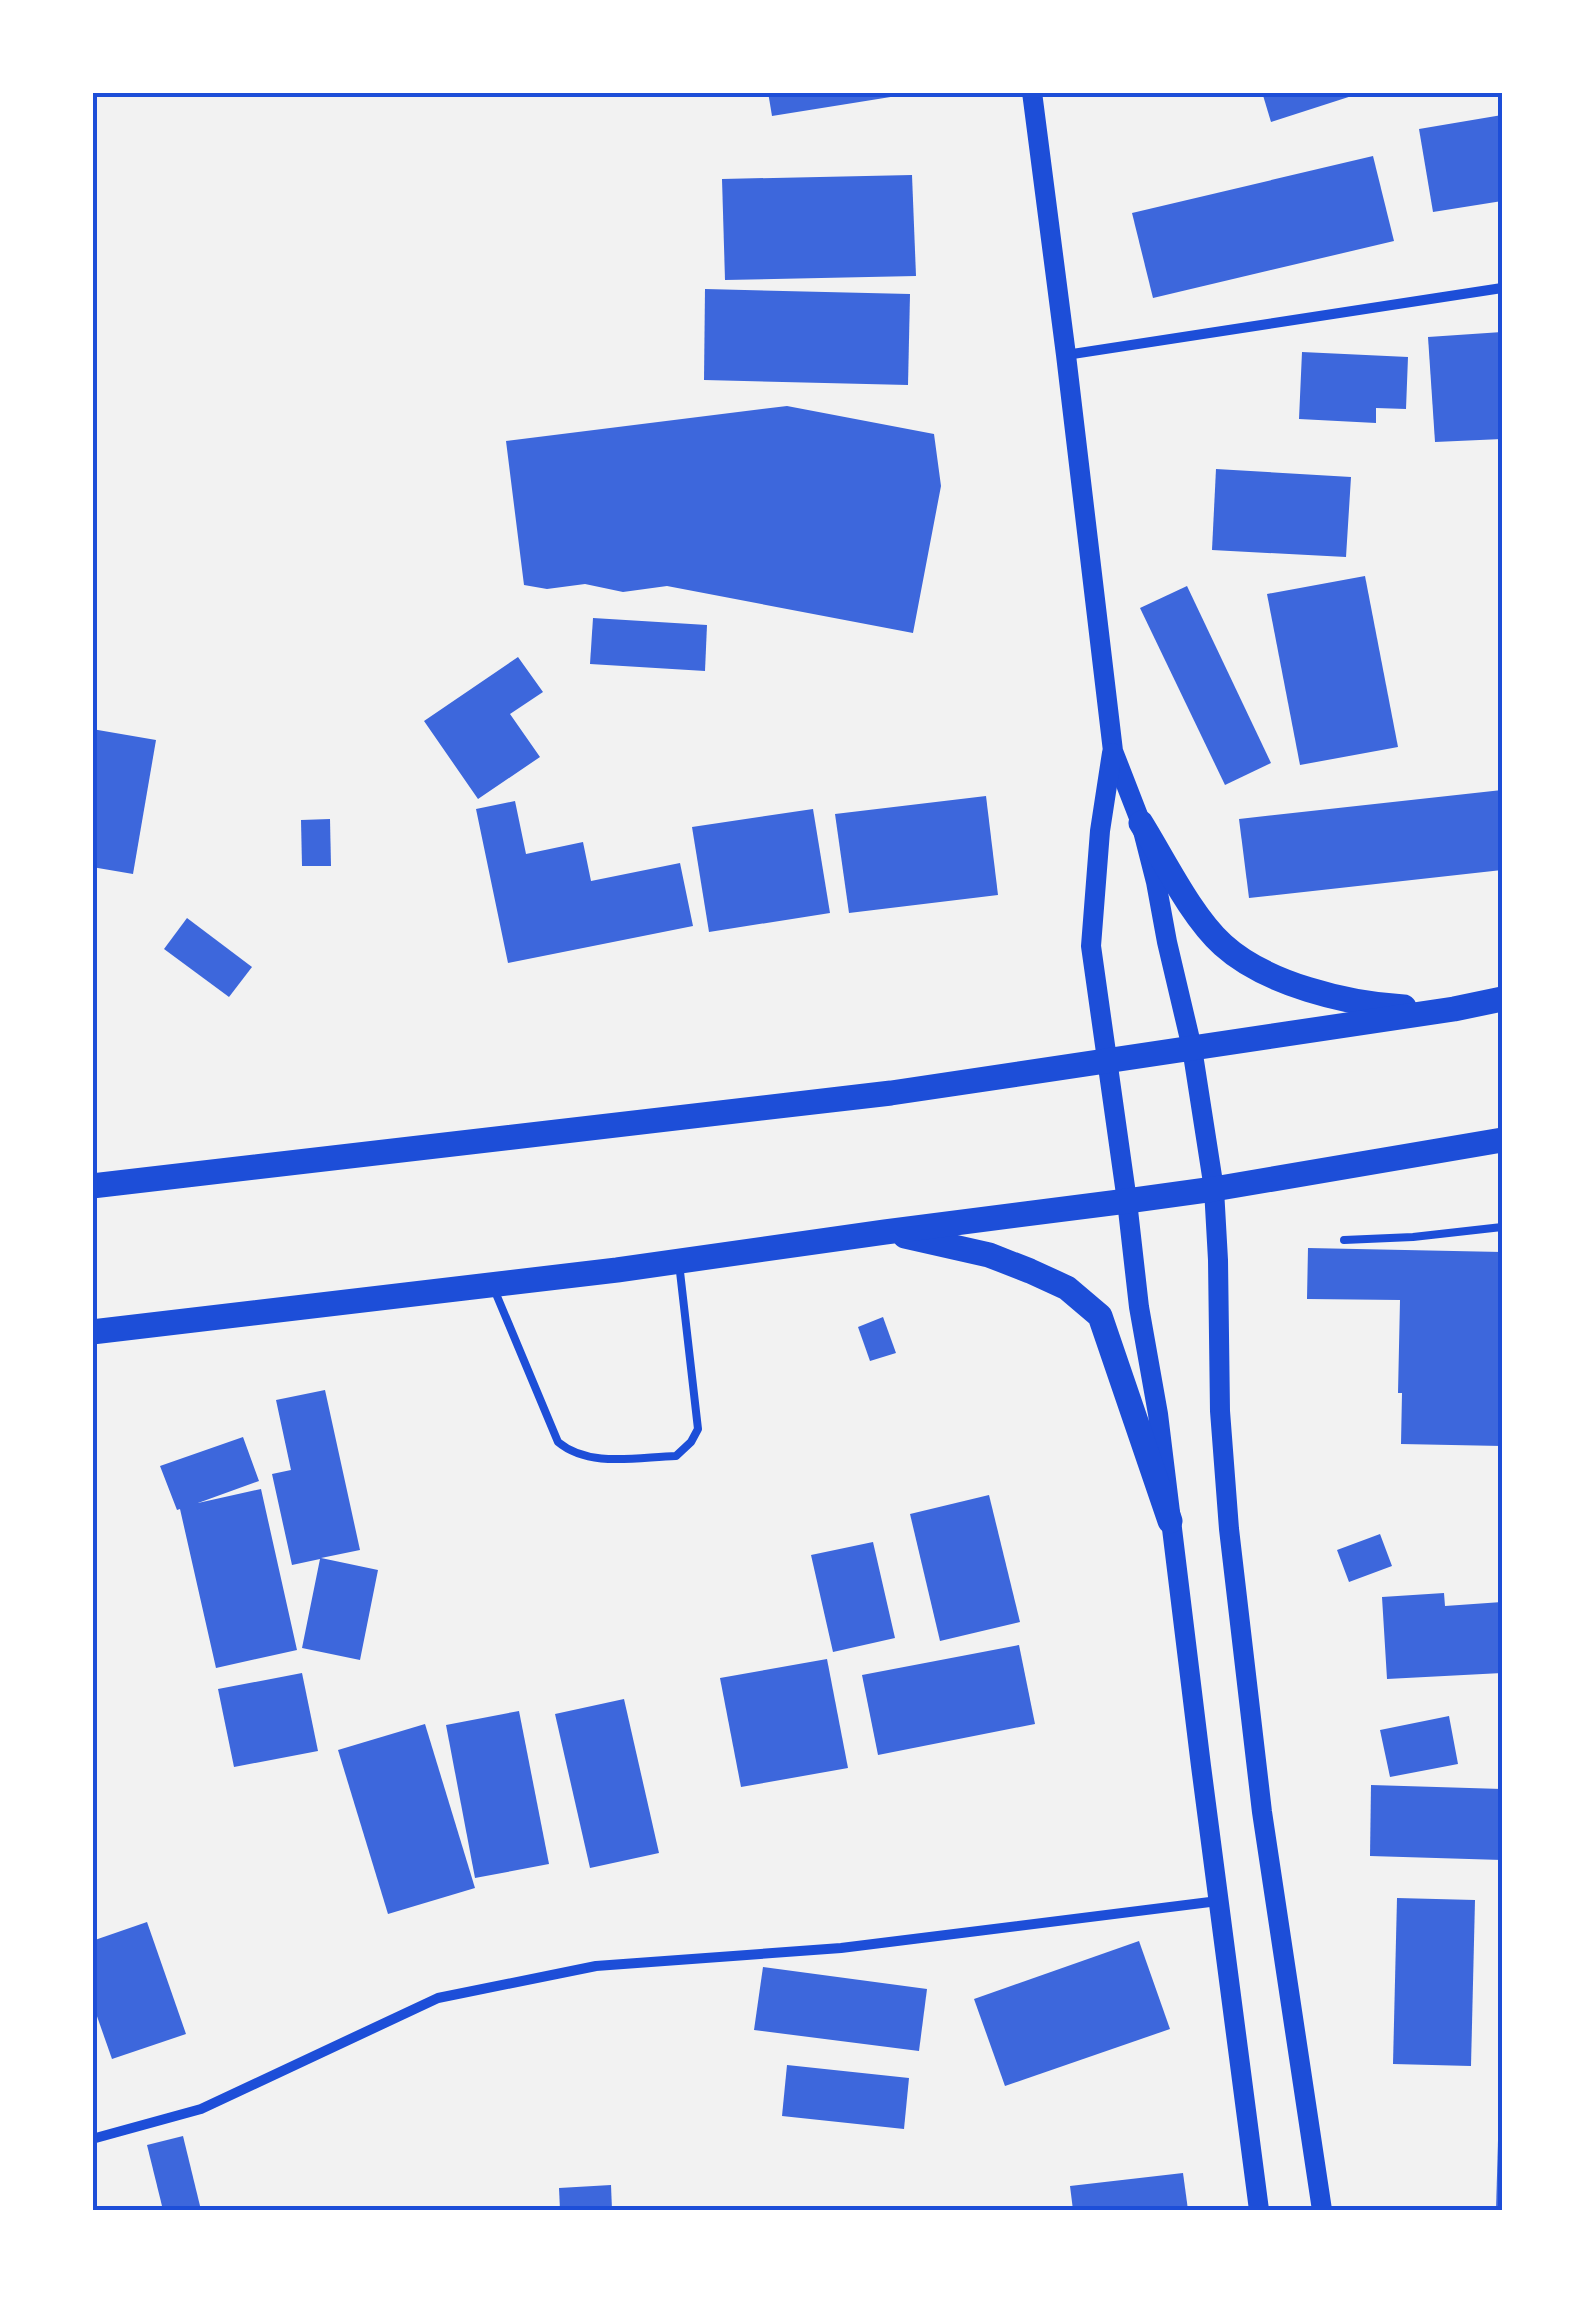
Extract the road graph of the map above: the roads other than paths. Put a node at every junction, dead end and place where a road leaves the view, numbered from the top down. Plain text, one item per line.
1 (1032, 92) edge
2 (1502, 288) edge
3 (1066, 355) junction
4 (1113, 751) junction
5 (1141, 823) junction
6 (1502, 999) edge
7 (1454, 1009) junction
8 (1192, 1048) junction
9 (1106, 1060) junction
10 (1502, 1140) edge
11 (92, 1186) edge
12 (1214, 1190) junction
13 (1128, 1202) junction
14 (1502, 1227) edge
15 (886, 1232) junction
16 (1344, 1240) dead end
17 (679, 1262) junction
18 (492, 1285) junction
19 (92, 1332) edge
20 (1170, 1521) junction
21 (1219, 1900) junction
22 (92, 2140) edge
23 (1259, 2210) edge
24 (1322, 2210) edge

1 - 3 main road
2 - 3 street
3 - 4 main road
4 - 5 main road
4 - 9 main road
5 - 7 main road
5 - 8 main road
6 - 7 main road
7 - 8 main road
8 - 9 main road
8 - 12 main road
9 - 11 main road
9 - 13 main road
10 - 12 main road
12 - 13 main road
12 - 24 main road
13 - 15 main road
13 - 20 main road
14 - 16 lane
15 - 17 main road
15 - 20 main road
17 - 18 main road
17 - 18 lane
18 - 19 main road
20 - 21 main road
21 - 22 street
21 - 23 main road

